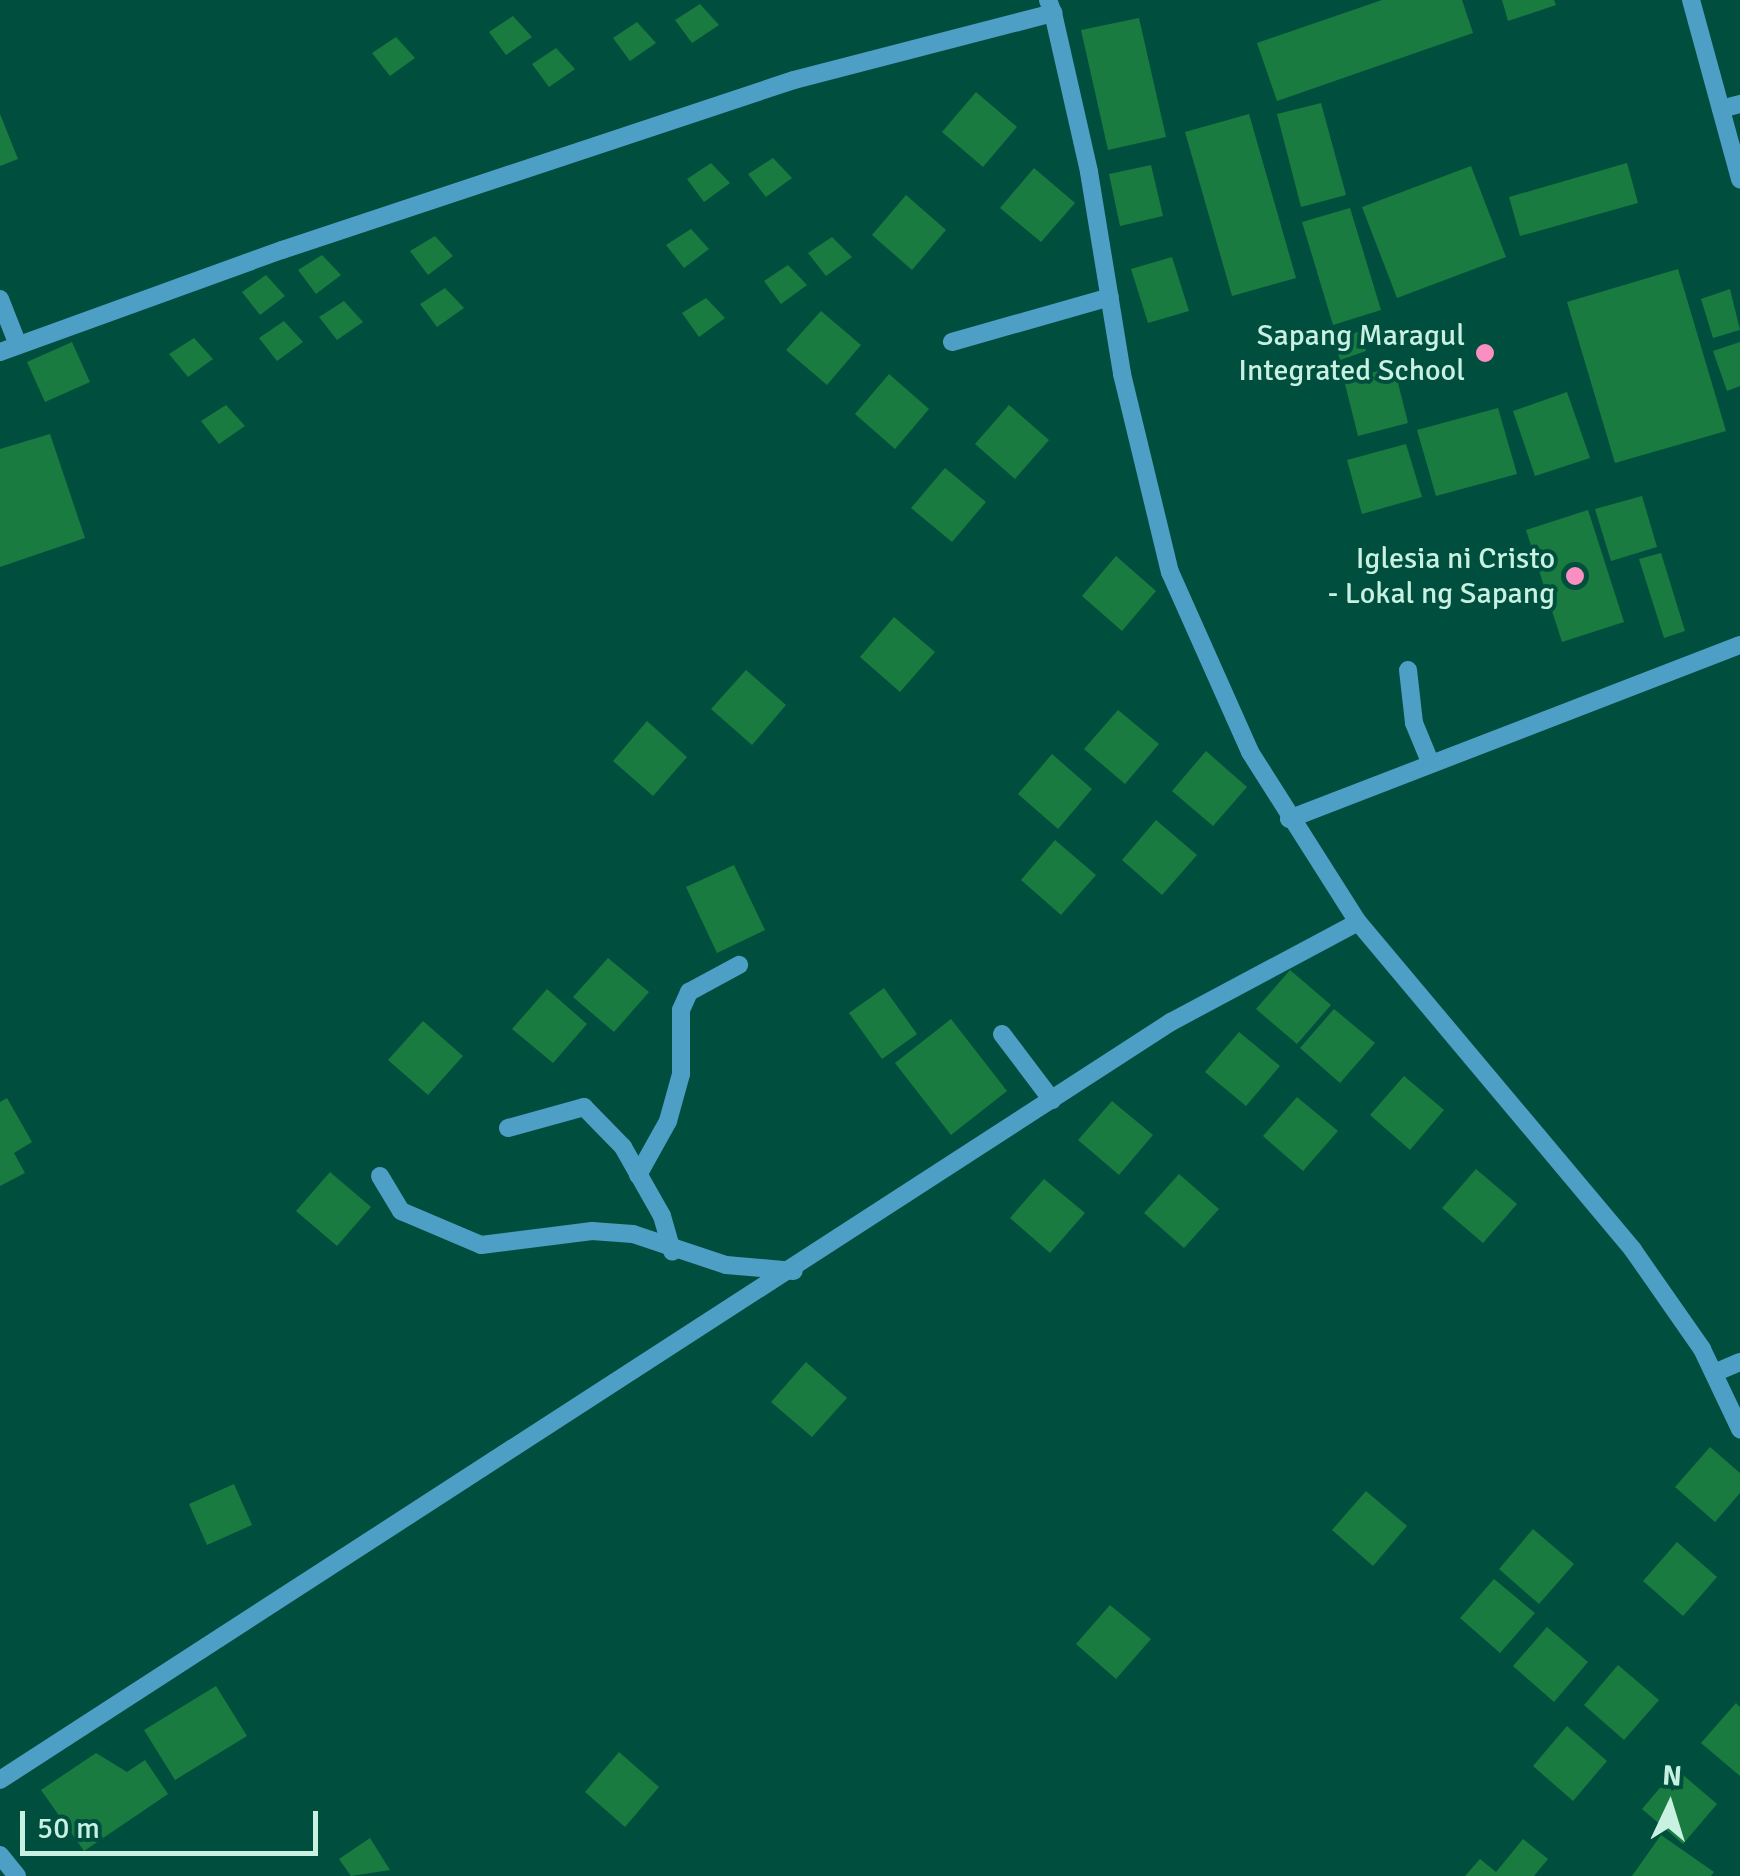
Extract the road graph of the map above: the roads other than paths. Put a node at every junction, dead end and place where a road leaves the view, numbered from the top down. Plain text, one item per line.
1 (1691, 0) edge
2 (1050, 6) edge
3 (1740, 104) edge
4 (1721, 109) junction
5 (1740, 179) edge
6 (1110, 297) junction
7 (0, 299) edge
8 (952, 342) dead end
9 (18, 345) junction
10 (0, 352) edge
11 (1740, 645) edge
12 (1408, 670) dead end
13 (1430, 764) junction
14 (1289, 819) junction
15 (1358, 922) junction
16 (739, 965) dead end
17 (1002, 1034) dead end
18 (1052, 1100) junction
19 (508, 1128) dead end
20 (638, 1174) junction
21 (380, 1176) dead end
22 (672, 1252) junction
23 (794, 1270) junction
24 (1740, 1362) edge
25 (1714, 1373) junction
26 (1740, 1429) edge
27 (0, 1780) edge
28 (0, 1856) edge
29 (17, 1876) edge

1 - 4 street
2 - 6 street
2 - 9 street
3 - 4 street
4 - 5 street
6 - 8 street
6 - 14 street
7 - 9 street
9 - 10 street
11 - 13 street
12 - 13 street
13 - 14 street
14 - 15 street
15 - 18 street
15 - 25 street
16 - 20 street
17 - 18 street
18 - 23 street
19 - 20 street
20 - 22 street
21 - 22 street
22 - 23 street
23 - 27 street
24 - 25 street
25 - 26 street
28 - 29 street

